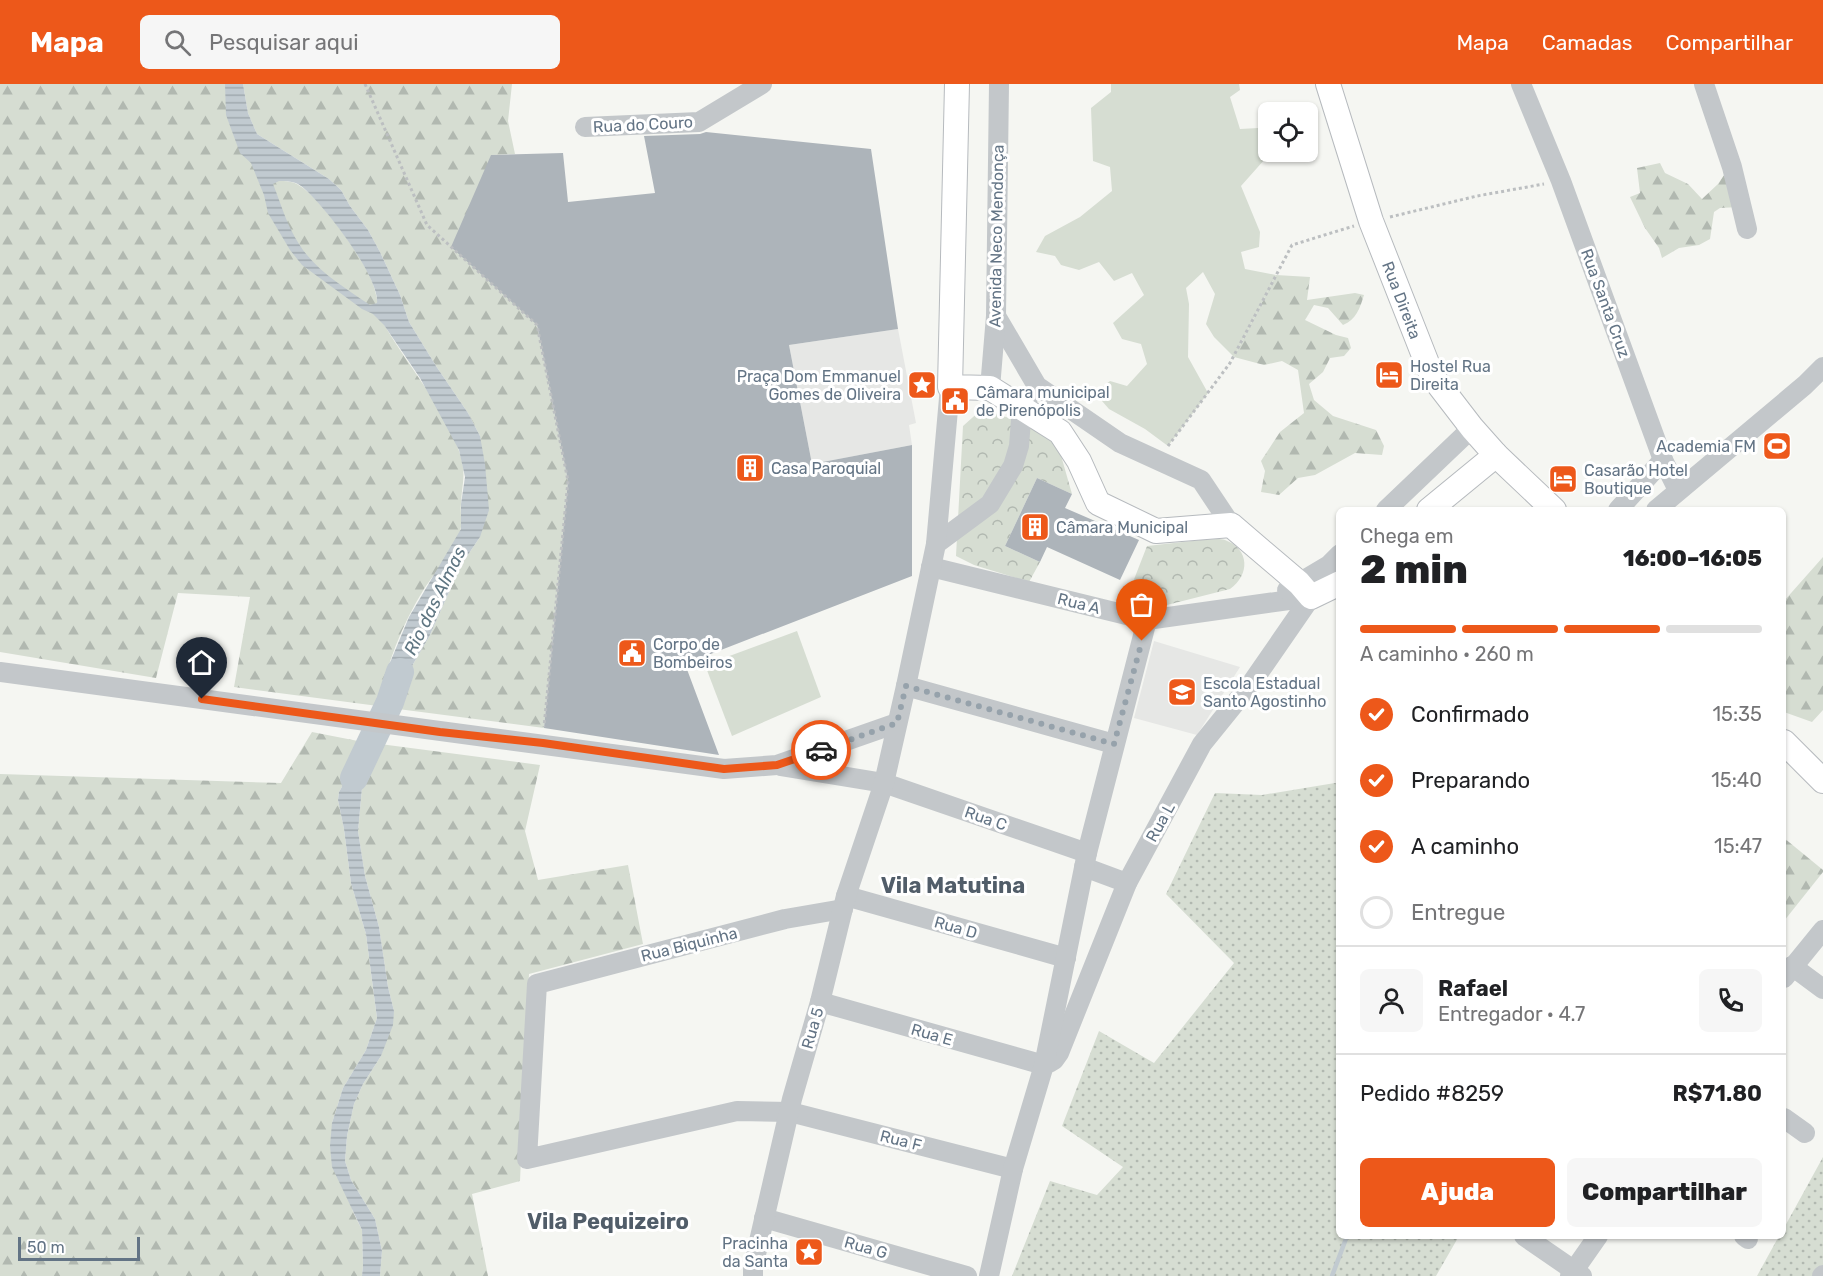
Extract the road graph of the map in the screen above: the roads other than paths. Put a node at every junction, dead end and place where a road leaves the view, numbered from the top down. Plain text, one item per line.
1 (762, 84) edge
2 (957, 84) edge
3 (999, 84) edge
4 (1521, 84) edge
5 (1704, 84) edge
6 (1333, 85) edge
7 (585, 127) dead end
8 (1748, 230) dead end
9 (996, 316) junction
10 (1823, 367) edge
11 (1036, 386) junction
12 (950, 387) junction
13 (990, 388) junction
14 (1022, 407) junction
15 (1472, 428) junction
16 (1497, 455) junction
17 (1663, 460) junction
18 (1678, 490) junction
19 (1389, 507) edge
20 (1433, 507) edge
21 (1551, 507) edge
22 (1621, 507) edge
23 (1659, 507) edge
24 (1231, 525) junction
25 (936, 544) junction
26 (1336, 558) edge
27 (932, 567) junction
28 (1336, 584) edge
29 (1305, 590) junction
30 (1147, 620) junction
31 (0, 672) edge
32 (906, 686) junction
33 (897, 723) junction
34 (1114, 744) junction
35 (1786, 744) edge
36 (777, 765) junction
37 (1823, 781) edge
38 (884, 783) junction
39 (1086, 860) junction
40 (1127, 883) junction
41 (845, 903) junction
42 (1823, 930) edge
43 (1066, 958) junction
44 (1788, 972) edge
45 (1823, 989) edge
46 (820, 1002) junction
47 (1044, 1065) junction
48 (790, 1112) junction
49 (1786, 1119) edge
50 (1805, 1132) dead end
51 (1013, 1169) junction
52 (764, 1218) junction
53 (1528, 1239) edge
54 (1596, 1239) edge
55 (749, 1273) edge
56 (1575, 1274) edge
57 (967, 1276) edge
58 (989, 1276) edge

1 - 7 street, Rua do Couro
2 - 12 main road
3 - 9 street, Avenida Neco Mendonça
4 - 17 street, Rua Santa Cruz
5 - 8 street
6 - 15 main road, Rua Direita
9 - 11 street
9 - 13 street, Avenida Neco Mendonça
10 - 18 street
11 - 14 street
11 - 24 street
12 - 13 main road
12 - 25 street, Rua 5
13 - 14 main road
14 - 24 main road
14 - 25 street
15 - 16 main road, Rua Direita
15 - 19 street
16 - 20 main road
16 - 21 main road, Rua Direita
17 - 18 street, Rua Santa Cruz
17 - 22 street
18 - 23 street
24 - 29 main road
25 - 27 street, Rua 5
26 - 29 street
27 - 30 street, Rua A
27 - 32 street, Rua 5
28 - 29 main road
29 - 30 street, Rua A
29 - 40 street, Rua L
30 - 34 street, Rua L
31 - 36 street
32 - 33 street, Rua 5
32 - 34 street
33 - 36 street
33 - 38 street, Rua 5
34 - 39 street, Rua L
35 - 37 main road
36 - 38 street, Rua C
38 - 39 street, Rua C
38 - 41 street, Rua 5
39 - 40 street, Rua C
39 - 43 street, Rua L
40 - 47 street, Rua L
41 - 43 street, Rua D
41 - 46 street, Rua 5
41 - 48 street, Rua Biquinha
42 - 44 street
43 - 47 street, Rua L
44 - 45 street
46 - 47 street, Rua E
46 - 48 street, Rua 5
47 - 51 street, Rua L
48 - 51 street, Rua F
48 - 52 street, Rua 5
49 - 50 street
51 - 58 street, Rua L
52 - 55 street, Rua 5
52 - 57 street, Rua G
53 - 56 street
54 - 56 street

